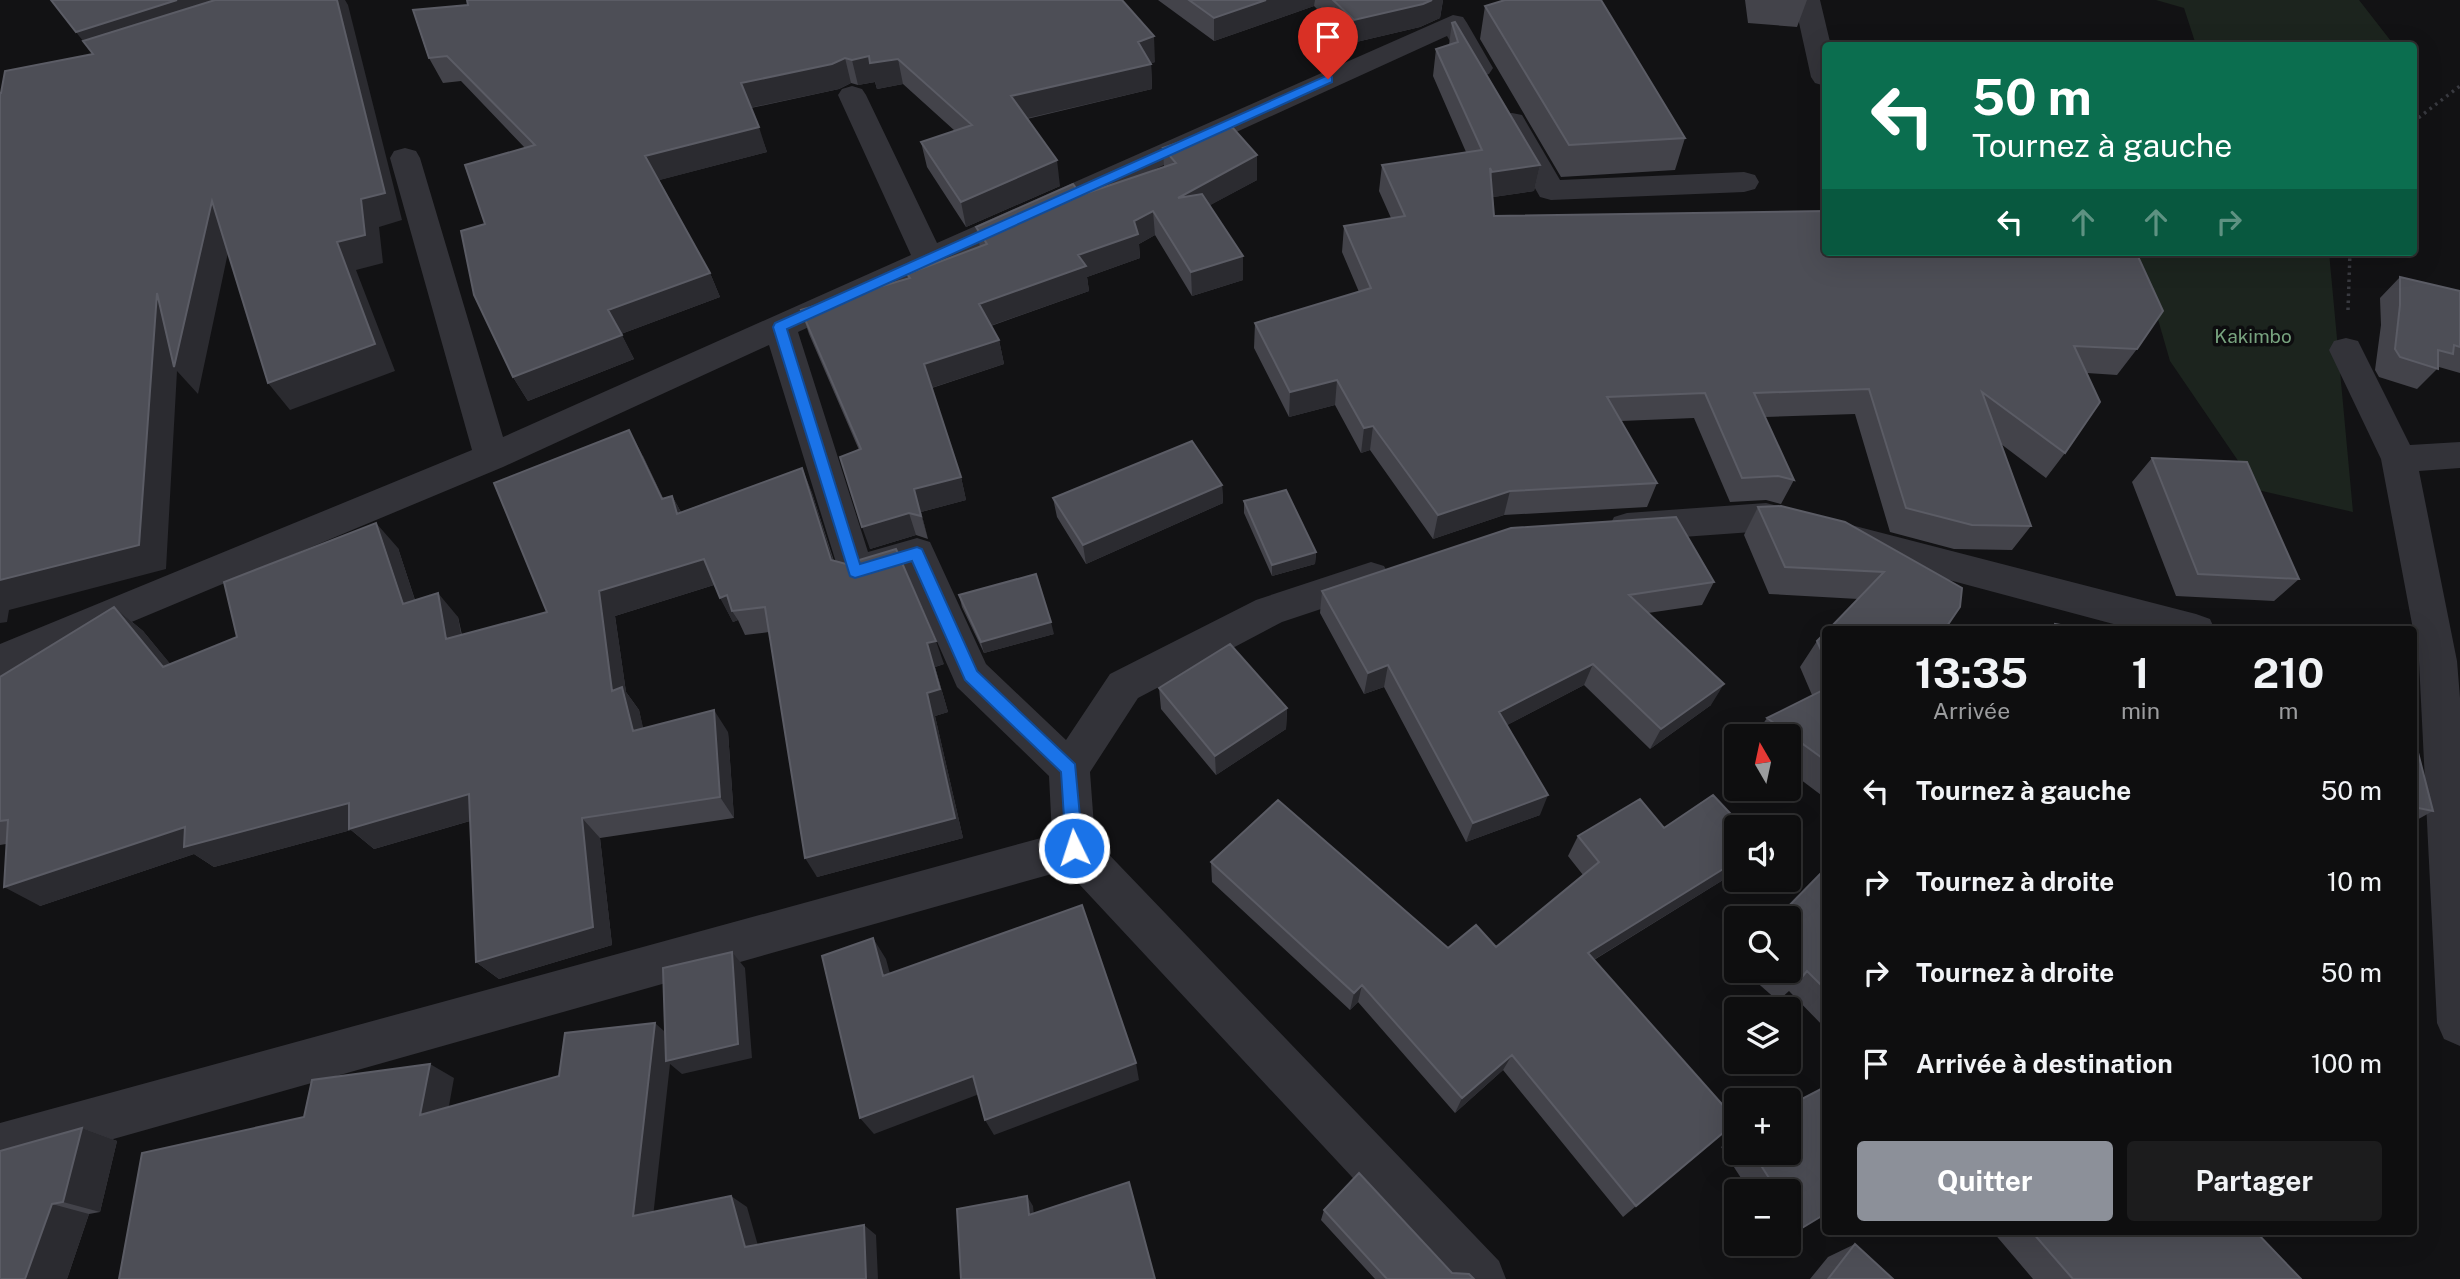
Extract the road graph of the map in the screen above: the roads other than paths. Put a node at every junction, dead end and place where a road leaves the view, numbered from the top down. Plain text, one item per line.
1 (1807, 0) edge
2 (1822, 50) edge
3 (852, 95) dead end
4 (405, 158) dead end
5 (1744, 181) dead end
6 (929, 259) junction
7 (780, 327) junction
8 (2346, 350) road end
9 (2460, 455) edge
10 (491, 457) junction
11 (2399, 459) junction
12 (1587, 529) edge
13 (1399, 568) edge
14 (2181, 626) edge
15 (0, 661) edge
16 (2437, 663) edge
17 (1069, 769) junction
18 (1074, 848) junction
19 (2460, 1023) edge
20 (0, 1147) edge
21 (1481, 1279) edge

1 - 2 street
3 - 6 street
4 - 10 street
5 - 6 street
6 - 7 street
7 - 10 street
7 - 17 street
8 - 11 street
9 - 11 street
10 - 15 street
11 - 16 street
12 - 14 street
13 - 17 street
16 - 19 street
17 - 18 street
18 - 20 street
18 - 21 street

